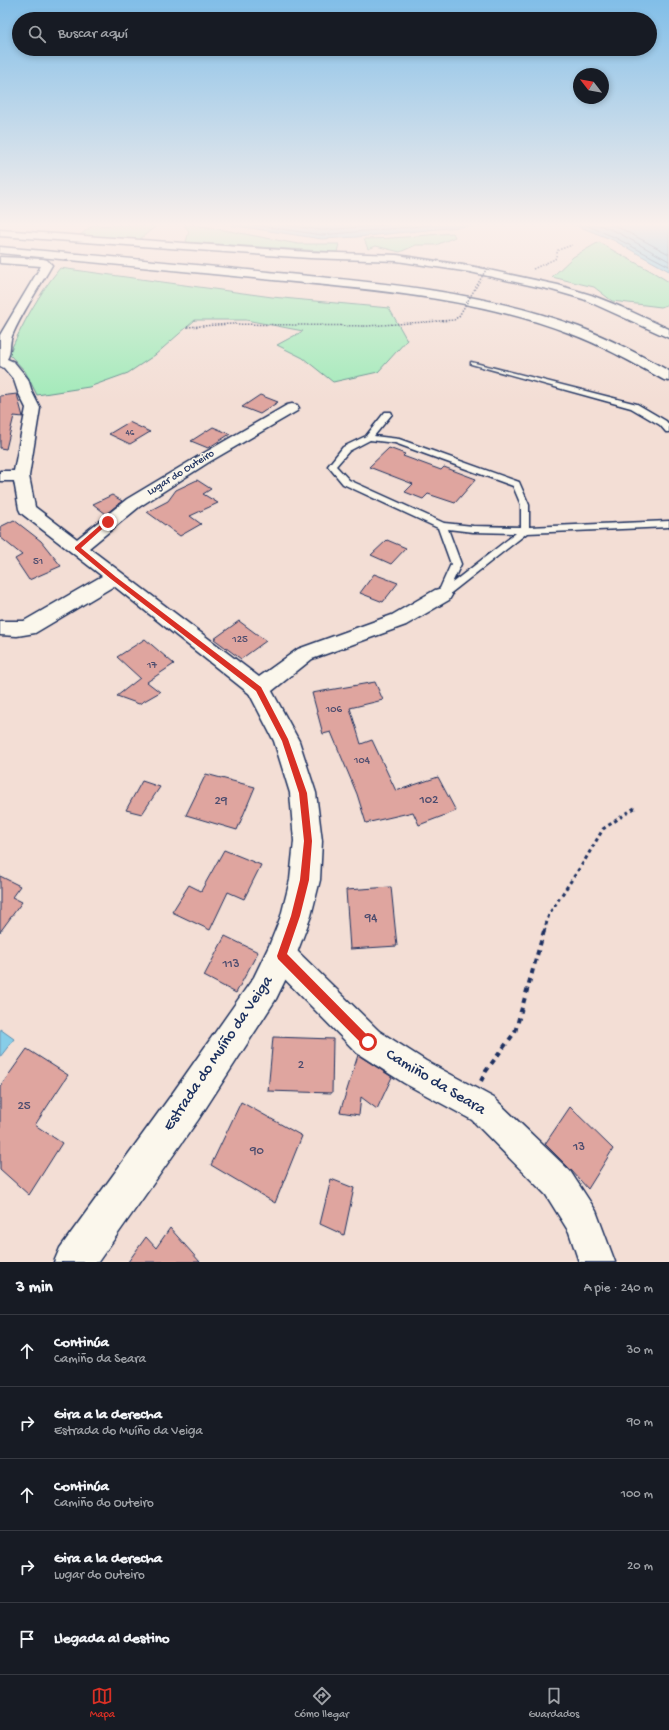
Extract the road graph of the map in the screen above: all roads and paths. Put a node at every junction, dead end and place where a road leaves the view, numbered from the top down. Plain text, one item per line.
1 (35, 284) edge
2 (345, 284) edge
3 (410, 284) edge
4 (478, 284) edge
5 (537, 284) edge
6 (188, 327) dead end
7 (669, 334) edge
8 (0, 358) edge
9 (0, 361) edge
10 (473, 363) dead end
11 (669, 363) edge
12 (669, 377) edge
13 (292, 408) dead end
14 (388, 414) dead end
15 (669, 430) edge
16 (369, 438) junction
17 (0, 476) edge
18 (21, 476) junction
19 (669, 524) edge
20 (442, 526) junction
21 (525, 530) junction
22 (77, 548) junction
23 (113, 578) junction
24 (442, 595) junction
25 (0, 628) edge
26 (259, 689) junction
27 (636, 807) dead end
28 (281, 956) junction
29 (483, 1109) junction
30 (74, 1262) edge
31 (597, 1262) edge

1 - 8 street
2 - 12 main road
3 - 11 main road
4 - 6 path, bridge
5 - 7 street
9 - 18 street
10 - 15 lane
13 - 22 street, Lugar do Outeiro
14 - 16 lane
16 - 20 lane
16 - 21 lane
17 - 18 street
18 - 22 street
19 - 21 lane
20 - 21 lane
20 - 24 lane
21 - 24 lane
22 - 23 street
23 - 25 street
23 - 26 street
24 - 26 street
26 - 28 main road, Estrada do Muíño da Veiga
27 - 29 path
28 - 29 street, Camiño da Seara
28 - 30 main road, Estrada do Muíño da Veiga
29 - 31 street, Camiño da Seara

